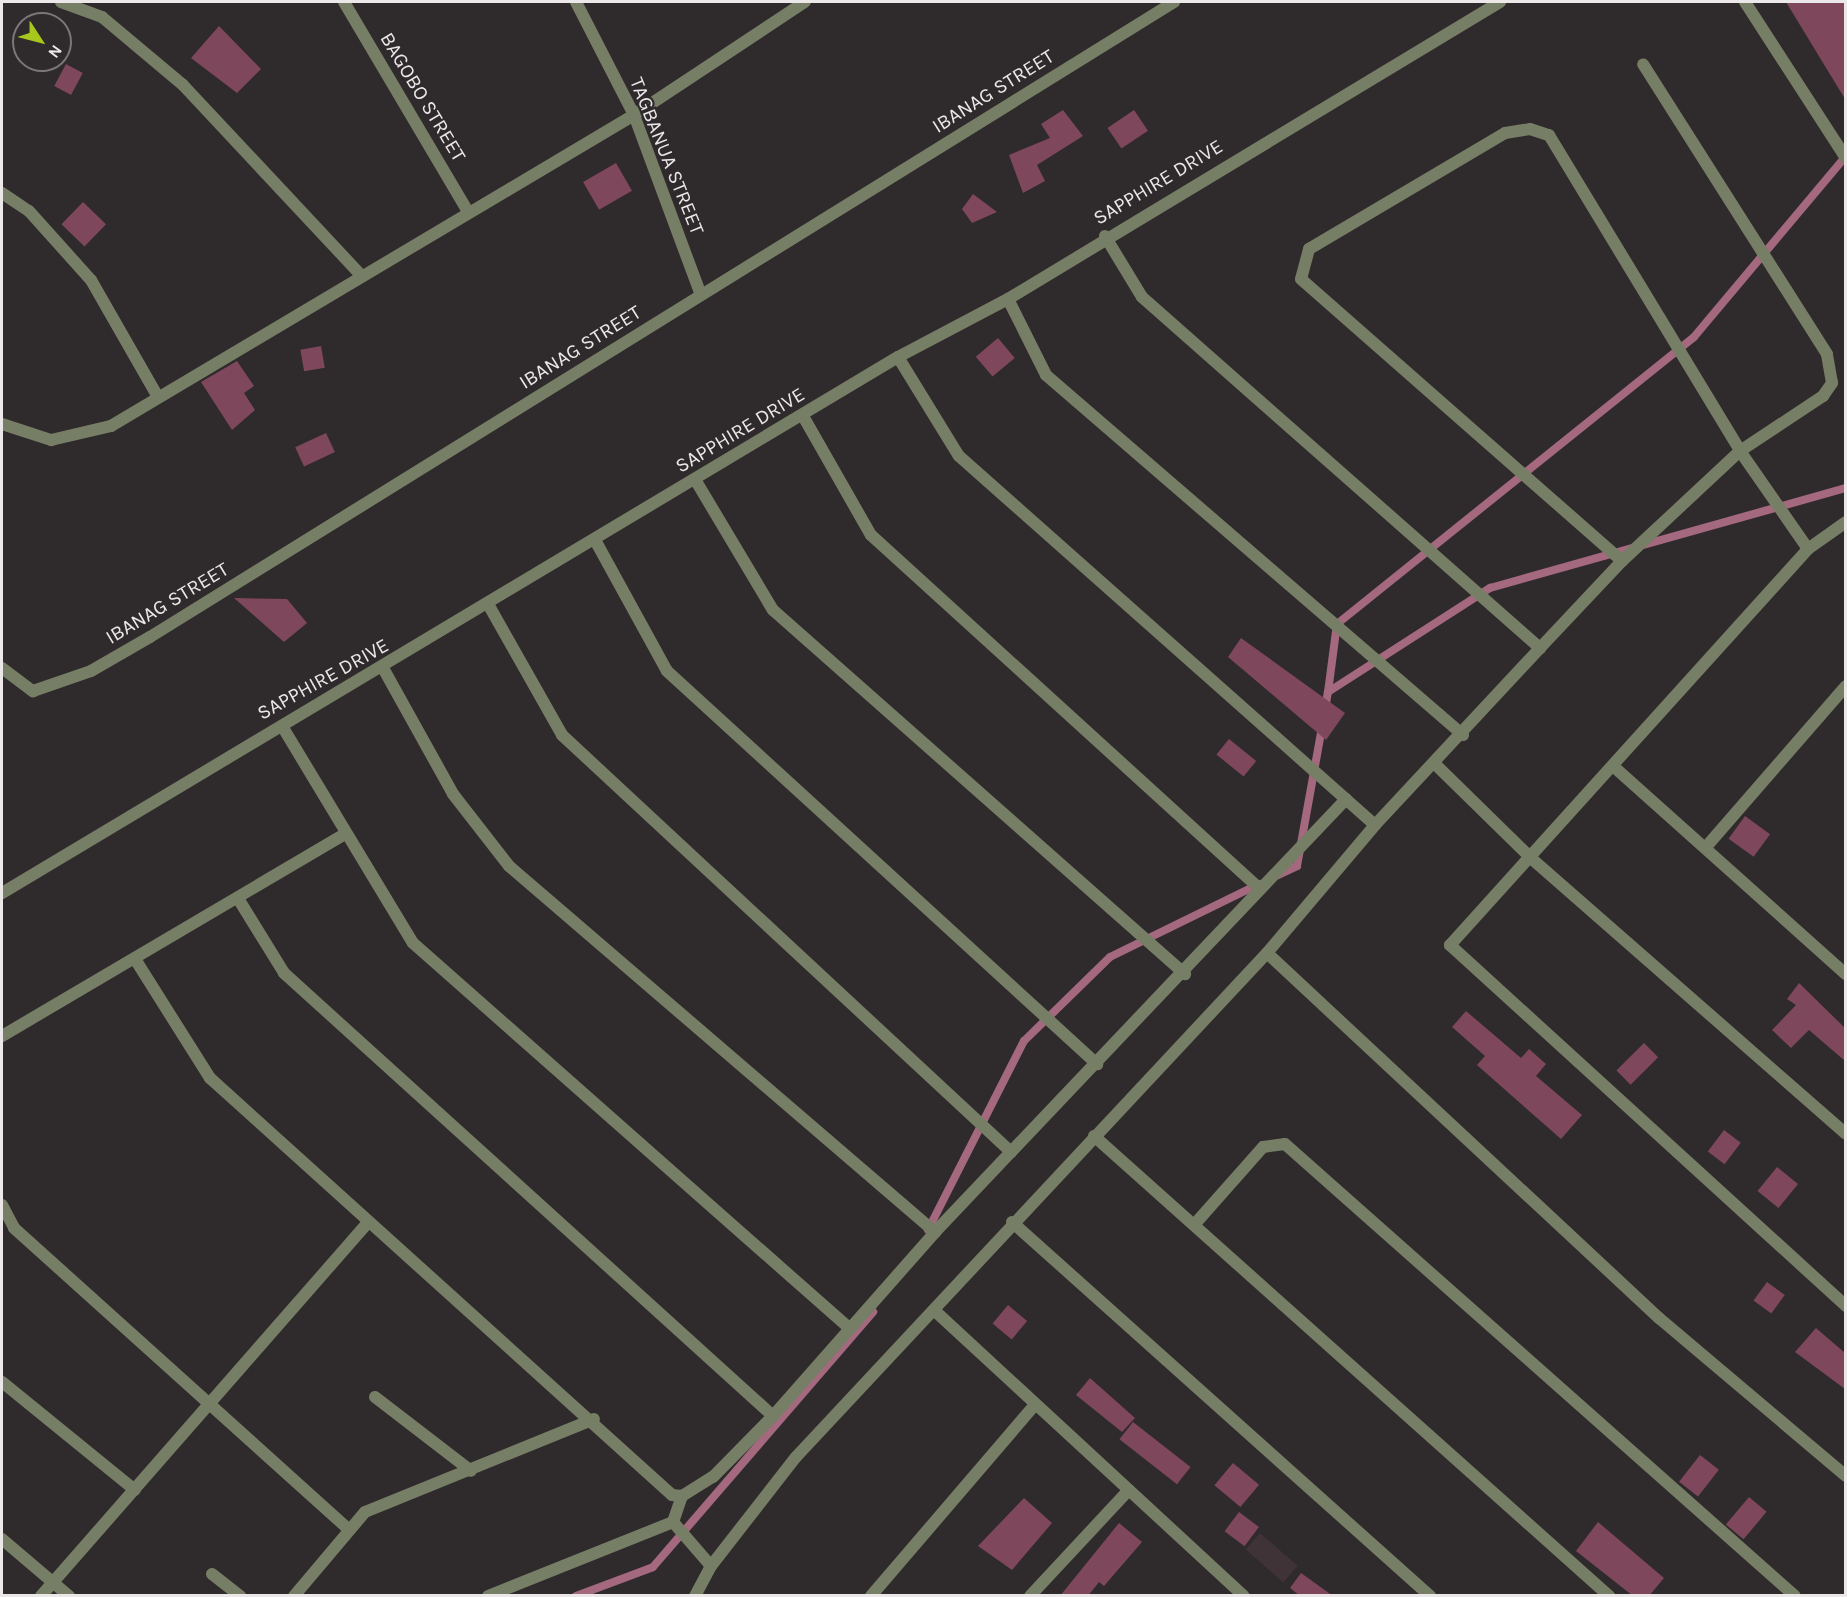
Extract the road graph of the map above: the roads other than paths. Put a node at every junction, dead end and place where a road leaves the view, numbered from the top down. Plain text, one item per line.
1 (61, 2) edge
2 (344, 2) edge
3 (576, 2) edge
4 (1174, 2) edge
5 (1500, 2) edge
6 (1745, 2) edge
7 (801, 3) edge
8 (1642, 64) dead end
9 (634, 115) junction
10 (1845, 158) edge
11 (2, 193) edge
12 (468, 212) junction
13 (1105, 236) junction
14 (361, 275) junction
15 (701, 295) junction
16 (1008, 299) junction
17 (898, 357) junction
18 (158, 397) junction
19 (803, 416) junction
20 (2, 424) edge
21 (1740, 451) junction
22 (696, 481) junction
23 (1845, 522) edge
24 (595, 540) junction
25 (1808, 549) junction
26 (1622, 561) junction
27 (488, 604) junction
28 (1540, 648) junction
29 (2, 668) edge
30 (383, 668) junction
31 (1845, 686) edge
32 (282, 726) junction
33 (1463, 735) junction
34 (1435, 764) junction
35 (1613, 766) junction
36 (1346, 800) junction
37 (1375, 825) junction
38 (345, 834) junction
39 (1706, 847) junction
40 (1532, 859) junction
41 (1259, 888) junction
42 (2, 893) edge
43 (239, 900) junction
44 (1267, 953) junction
45 (135, 959) junction
46 (1185, 974) junction
47 (1845, 974) edge
48 (2, 1036) edge
49 (1097, 1064) junction
50 (1845, 1134) edge
51 (1094, 1136) junction
52 (1011, 1152) junction
53 (2, 1205) edge
54 (368, 1222) junction
55 (1012, 1222) junction
56 (1194, 1225) junction
57 (935, 1232) junction
58 (1845, 1306) edge
59 (935, 1311) junction
60 (848, 1328) junction
61 (2, 1382) edge
62 (375, 1397) dead end
63 (210, 1401) junction
64 (1034, 1406) junction
65 (773, 1416) junction
66 (594, 1419) junction
67 (471, 1471) junction
68 (1845, 1476) edge
69 (135, 1490) junction
70 (1129, 1490) junction
71 (682, 1496) junction
72 (673, 1522) junction
73 (348, 1529) junction
74 (2, 1539) edge
75 (711, 1566) junction
76 (212, 1574) dead end
77 (54, 1582) junction
78 (41, 1596) edge
79 (69, 1596) edge
80 (240, 1596) edge
81 (294, 1596) edge
82 (488, 1596) edge
83 (695, 1596) edge
84 (871, 1596) edge
85 (1030, 1596) edge
86 (1244, 1596) edge
87 (1430, 1596) edge
88 (1609, 1596) edge
89 (1795, 1596) edge

1 - 14 street
2 - 12 street, BAGOBO STREET
3 - 9 street, TAGBANUA STREET
4 - 15 street, IBANAG STREET
5 - 13 street, SAPPHIRE DRIVE
6 - 10 street
7 - 9 street
8 - 21 street
9 - 12 street
9 - 15 street, TAGBANUA STREET
11 - 18 street
12 - 14 street
13 - 16 street, SAPPHIRE DRIVE
13 - 28 street
14 - 18 street
15 - 29 street, IBANAG STREET
16 - 17 street, SAPPHIRE DRIVE
16 - 33 street
17 - 19 street, SAPPHIRE DRIVE
17 - 36 street
18 - 20 street
19 - 22 street, SAPPHIRE DRIVE
19 - 41 street
21 - 25 street
21 - 26 street
21 - 26 street
22 - 24 street, SAPPHIRE DRIVE
22 - 46 street
23 - 25 street
24 - 27 street, SAPPHIRE DRIVE
24 - 49 street
25 - 35 street
26 - 28 street
27 - 30 street, SAPPHIRE DRIVE
27 - 52 street
28 - 33 street
30 - 32 street, SAPPHIRE DRIVE
30 - 57 street
31 - 39 street
32 - 38 street
32 - 42 street, SAPPHIRE DRIVE
33 - 34 street
34 - 37 street
34 - 40 street
35 - 39 street
35 - 40 street
36 - 37 street
36 - 41 street
37 - 44 street
38 - 43 street
38 - 60 street
39 - 47 street
40 - 50 street
40 - 58 street
41 - 46 street
43 - 45 street
43 - 65 street
44 - 51 street
44 - 68 street
45 - 48 street
45 - 54 street
46 - 49 street
49 - 52 street
51 - 55 street
51 - 56 street
52 - 57 street
53 - 63 street
54 - 63 street
54 - 66 street
55 - 59 street
55 - 87 street
56 - 88 street
56 - 89 street
57 - 60 street
59 - 64 street
59 - 75 street
60 - 65 street
61 - 69 street
62 - 67 street
63 - 69 street
63 - 73 street
64 - 70 street
64 - 84 street
65 - 71 street
66 - 67 street
66 - 71 street
67 - 73 street
69 - 77 street
70 - 85 street
70 - 86 street
71 - 72 street
72 - 75 street
72 - 82 street
73 - 81 street
74 - 77 street
75 - 83 street
76 - 80 street
77 - 78 street
77 - 79 street

